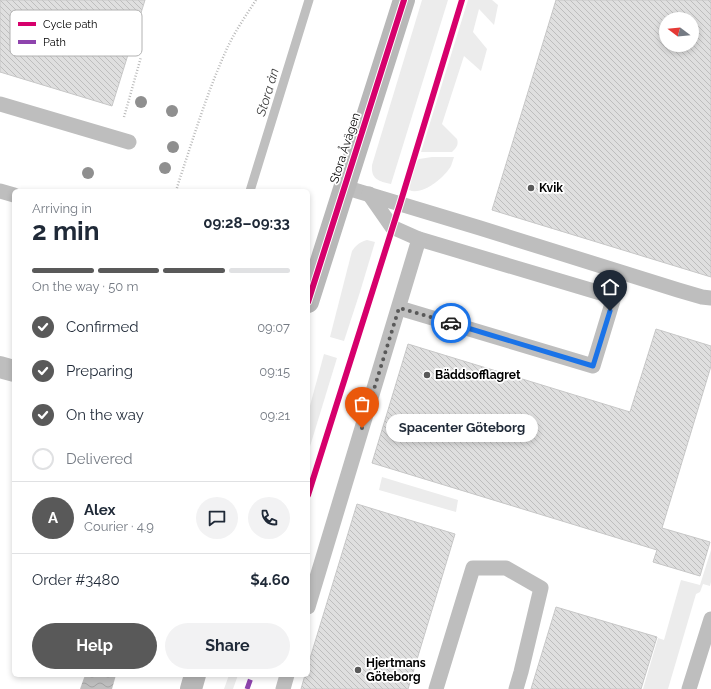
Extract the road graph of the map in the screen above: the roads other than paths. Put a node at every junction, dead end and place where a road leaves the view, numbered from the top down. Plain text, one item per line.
1 (404, 0) edge
2 (0, 104) edge
3 (123, 140) road end
4 (344, 187) junction
5 (0, 190) edge
6 (12, 194) edge
7 (369, 194) junction
8 (420, 239) junction
9 (310, 296) edge
10 (711, 298) edge
11 (399, 308) junction
12 (0, 367) edge
13 (12, 370) edge
14 (310, 600) edge
15 (711, 619) edge
16 (194, 677) edge
17 (287, 677) edge
18 (191, 689) edge
19 (283, 689) edge
20 (436, 689) edge
21 (516, 689) edge
22 (690, 689) edge

1 - 4 street, Stora Åvägen
2 - 3 lane
4 - 7 lane
4 - 9 street, Stora Åvägen
5 - 6 lane
7 - 8 lane
7 - 10 lane
8 - 11 lane
8 - 11 lane
11 - 14 lane
12 - 13 street
15 - 22 lane
16 - 18 street
17 - 19 lane
20 - 21 lane

